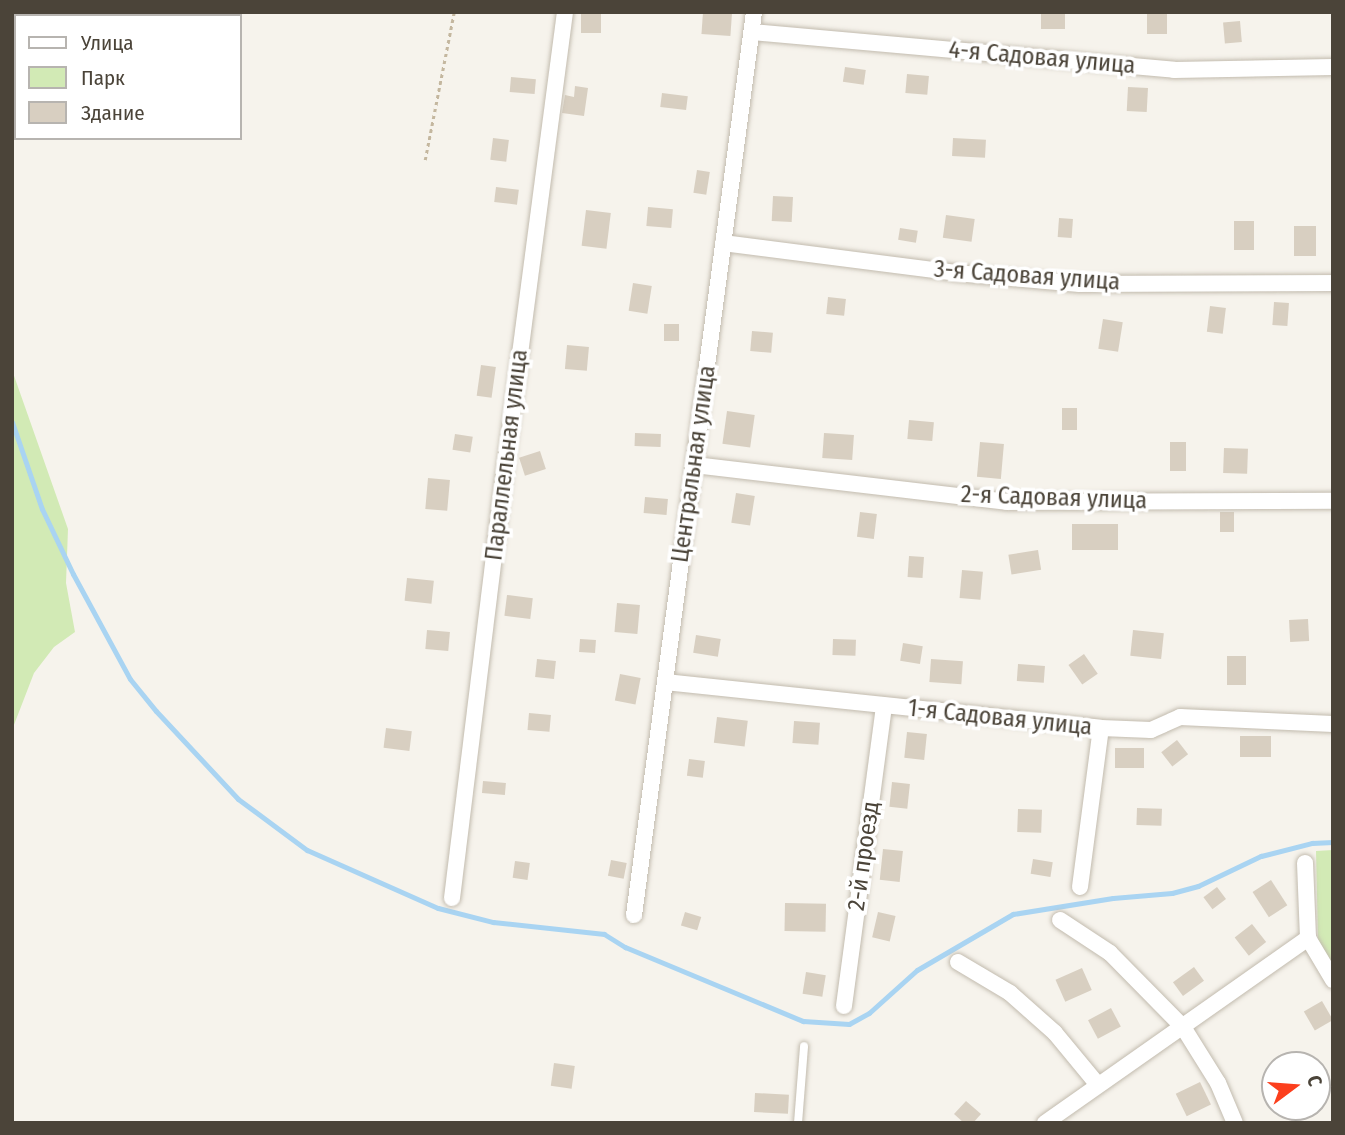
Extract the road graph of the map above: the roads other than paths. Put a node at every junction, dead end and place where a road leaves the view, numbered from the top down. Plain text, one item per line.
1 (565, 12) edge
2 (754, 12) edge
3 (752, 32) junction
4 (1333, 67) edge
5 (723, 243) junction
6 (1333, 283) edge
7 (694, 465) junction
8 (1333, 500) edge
9 (666, 682) junction
10 (884, 706) junction
11 (1333, 724) edge
12 (1101, 728) junction
13 (1305, 863) dead end
14 (1080, 887) dead end
15 (452, 898) dead end
16 (634, 915) dead end
17 (1059, 919) dead end
18 (1308, 937) junction
19 (958, 962) dead end
20 (1333, 980) edge
21 (844, 1006) dead end
22 (1183, 1027) junction
23 (804, 1046) dead end
24 (1098, 1085) junction
25 (798, 1123) edge
26 (1045, 1123) edge
27 (1235, 1123) edge

1 - 15 street, Параллельная улица
2 - 3 street, Центральная улица
3 - 4 street, 4-я Садовая улица
3 - 5 street, Центральная улица
5 - 6 street, 3-я Садовая улица
5 - 7 street, Центральная улица
7 - 8 street, 2-я Садовая улица
7 - 9 street, Центральная улица
9 - 10 street, 1-я Садовая улица
9 - 16 street, Центральная улица
10 - 12 street, 1-я Садовая улица
10 - 21 street, 2-й проезд
11 - 12 street, 1-я Садовая улица
12 - 14 street
13 - 18 street
17 - 22 street
18 - 20 street
18 - 22 street
19 - 24 street
22 - 24 street
22 - 27 street
23 - 25 lane
24 - 26 street

